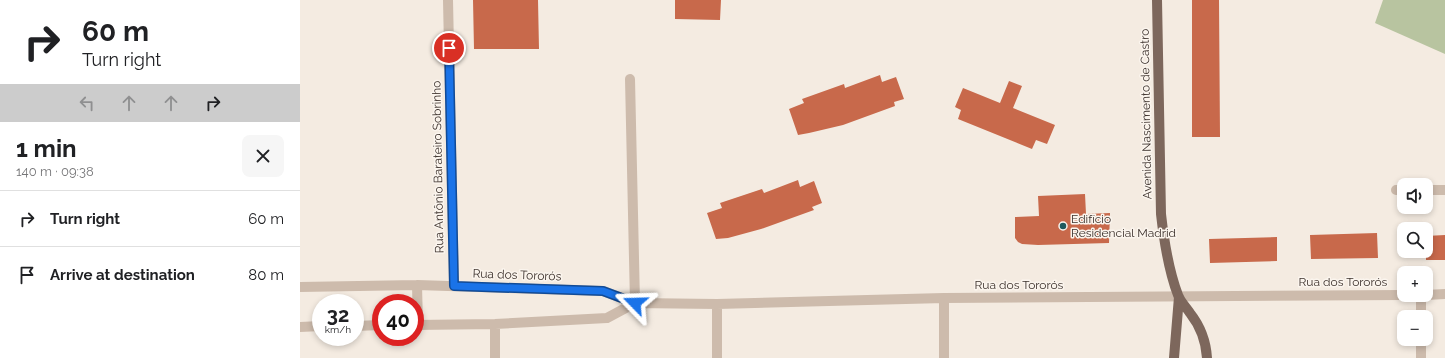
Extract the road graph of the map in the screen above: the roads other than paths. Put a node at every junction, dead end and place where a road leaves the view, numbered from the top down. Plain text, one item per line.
1 (448, 0) edge
2 (1157, 0) edge
3 (630, 79) dead end
4 (1433, 190) edge
5 (1445, 190) edge
6 (417, 285) junction
7 (454, 286) junction
8 (300, 287) edge
9 (417, 294) edge
10 (1445, 294) edge
11 (1397, 295) edge
12 (1433, 295) edge
13 (1178, 297) junction
14 (944, 298) junction
15 (635, 303) junction
16 (717, 304) junction
17 (424, 324) edge
18 (494, 324) junction
19 (312, 326) edge
20 (300, 327) edge
21 (1421, 346) edge
22 (495, 358) edge
23 (717, 358) edge
24 (944, 358) edge
25 (1174, 358) edge
26 (1207, 358) edge
27 (1421, 358) edge

1 - 7 street, Rua Antônio Barateiro Sobrinho
2 - 13 main road, Avenida Nascimento de Castro
3 - 15 street
4 - 5 street
6 - 7 street, Rua dos Tororós
6 - 8 street, Rua dos Tororós
6 - 9 street
7 - 15 street, Rua dos Tororós
10 - 12 street
11 - 13 street, Rua dos Tororós
13 - 14 street, Rua dos Tororós
13 - 25 main road, Avenida Nascimento de Castro
13 - 26 main road, Avenida Nascimento de Castro
14 - 16 street, Rua dos Tororós
14 - 24 street
15 - 16 street, Rua dos Tororós
15 - 18 street, Rua dos Tororós
16 - 23 street
17 - 18 street, Rua dos Tororós
18 - 22 street
19 - 20 street
21 - 27 street

